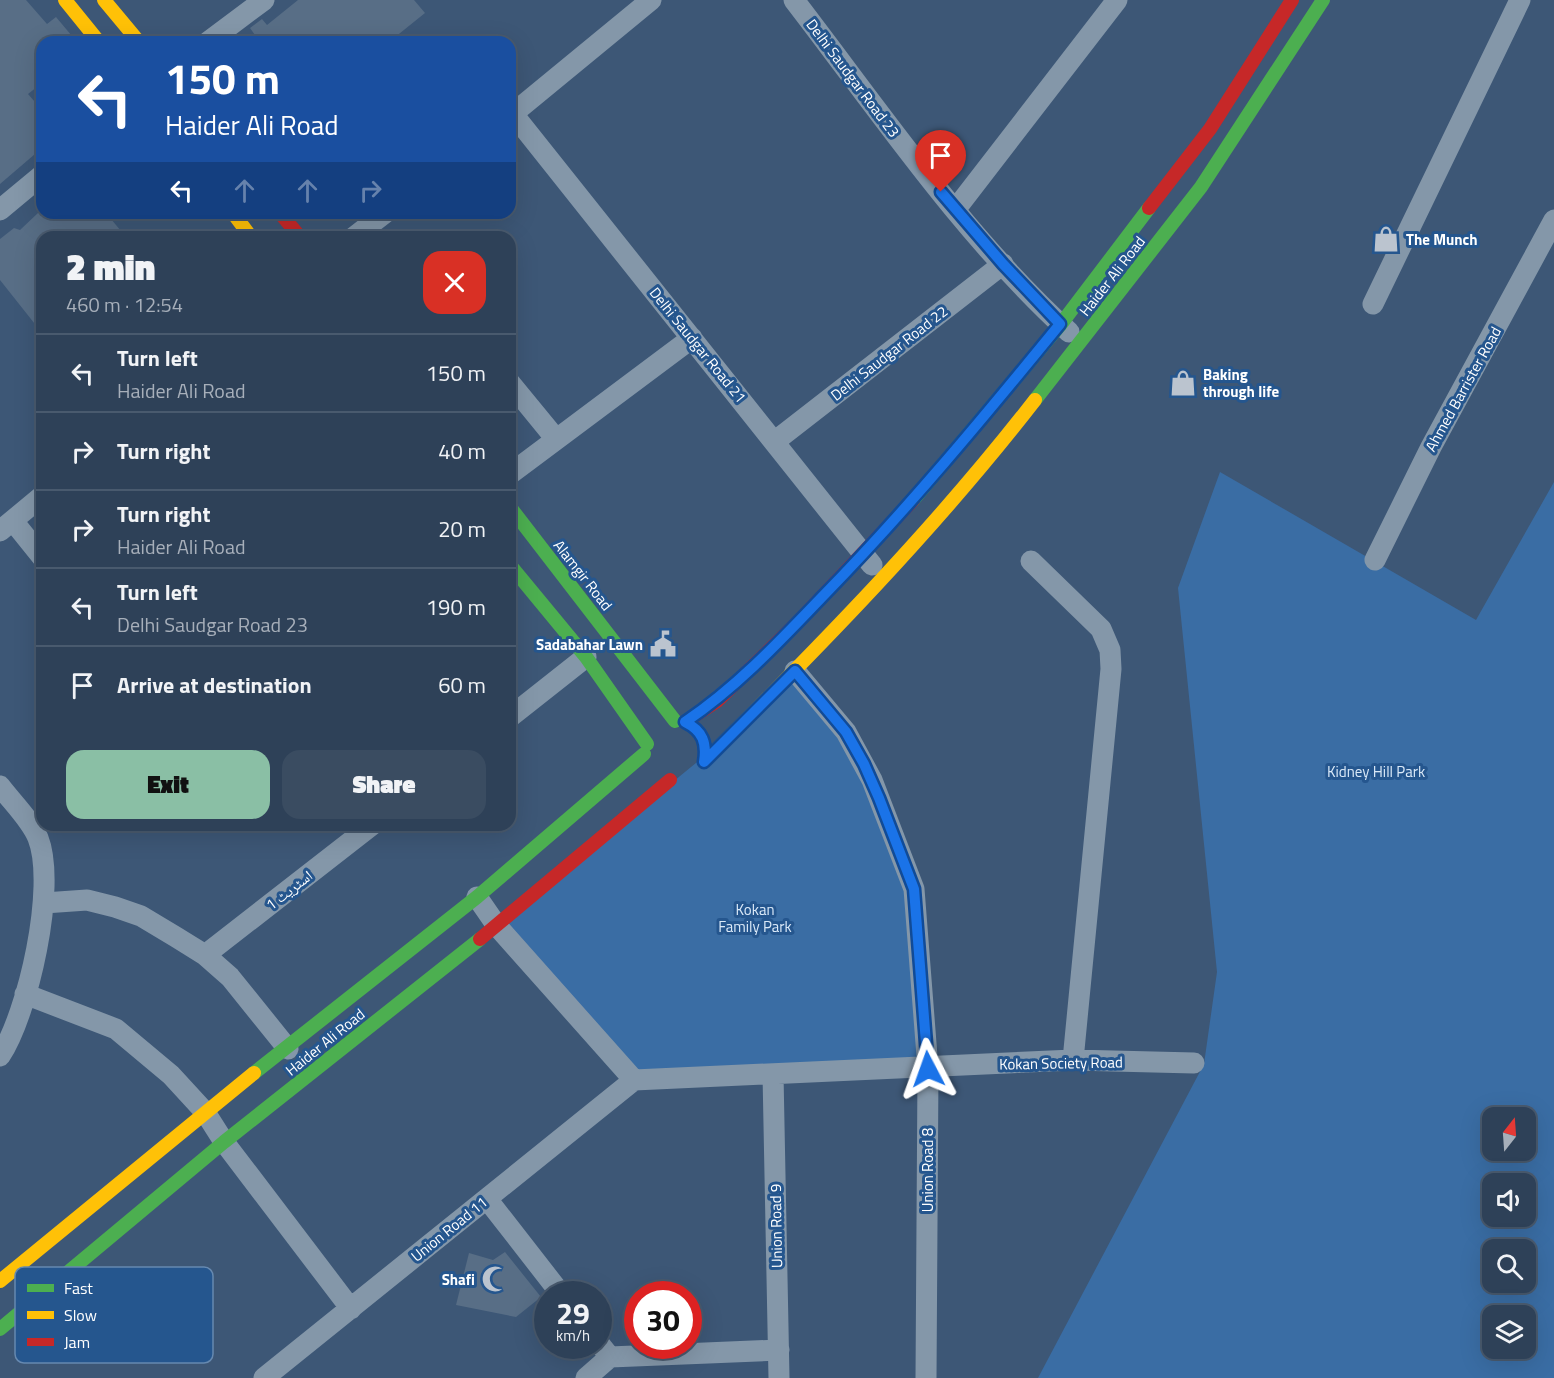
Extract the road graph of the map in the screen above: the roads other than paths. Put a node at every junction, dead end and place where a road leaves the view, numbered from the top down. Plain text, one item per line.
1 (65, 0) edge
2 (104, 0) edge
3 (264, 0) edge
4 (651, 0) edge
5 (794, 0) edge
6 (1117, 0) edge
7 (1292, 0) edge
8 (1323, 0) edge
9 (1520, 0) edge
10 (94, 36) edge
11 (133, 36) edge
12 (216, 36) edge
13 (516, 112) edge
14 (516, 120) edge
15 (36, 180) edge
16 (0, 210) edge
17 (955, 210) junction
18 (285, 219) edge
19 (377, 219) edge
20 (1554, 220) edge
21 (295, 231) edge
22 (362, 231) edge
23 (1003, 264) junction
24 (1373, 304) dead end
25 (1060, 324) junction
26 (692, 338) junction
27 (1081, 342) junction
28 (516, 390) edge
29 (556, 440) junction
30 (774, 442) junction
31 (516, 470) edge
32 (36, 501) edge
33 (516, 515) edge
34 (6, 526) edge
35 (36, 552) edge
36 (864, 554) junction
37 (1375, 560) dead end
38 (1031, 561) dead end
39 (516, 572) edge
40 (882, 577) junction
41 (586, 657) junction
42 (795, 671) junction
43 (516, 712) edge
44 (670, 724) junction
45 (701, 735) joint
46 (646, 749) junction
47 (0, 786) edge
48 (364, 831) edge
49 (477, 897) junction
50 (44, 903) junction
51 (497, 926) junction
52 (206, 955) junction
53 (25, 994) junction
54 (288, 1049) junction
55 (0, 1056) edge
56 (1073, 1060) junction
57 (1194, 1063) dead end
58 (928, 1069) junction
59 (773, 1074) junction
60 (634, 1080) junction
61 (205, 1112) junction
62 (224, 1142) junction
63 (487, 1199) junction
64 (17, 1267) edge
65 (74, 1267) edge
66 (15, 1269) edge
67 (0, 1281) edge
68 (551, 1281) edge
69 (351, 1309) junction
70 (15, 1316) edge
71 (0, 1329) edge
72 (612, 1350) edge
73 (778, 1350) junction
74 (598, 1359) edge
75 (264, 1378) edge
76 (586, 1378) edge
77 (779, 1378) edge
78 (926, 1378) edge

1 - 10 main road
2 - 11 main road
3 - 12 street
4 - 13 street
5 - 17 street, Delhi Saudgar Road 23
6 - 17 street
7 - 25 main road, Haider Ali Road
8 - 27 main road, Haider Ali Road
9 - 24 street
14 - 26 street, Delhi Saudgar Road 21
15 - 16 street
17 - 23 street, Delhi Saudgar Road 23
18 - 21 main road
19 - 22 street
20 - 37 street, Ahmed Barrister Road
23 - 25 street, Delhi Saudgar Road 23
23 - 30 street, Delhi Saudgar Road 22
25 - 27 street, Delhi Saudgar Road 23
25 - 36 main road, Haider Ali Road
26 - 29 street
26 - 30 street, Delhi Saudgar Road 21
27 - 40 main road, Haider Ali Road
28 - 29 street
29 - 31 street
30 - 36 street, Delhi Saudgar Road 21
32 - 34 street
33 - 44 main road, Alamgir Road
34 - 35 street
36 - 40 street, Delhi Saudgar Road 21
36 - 44 main road, Haider Ali Road
38 - 56 street
39 - 41 main road
40 - 42 main road, Haider Ali Road
41 - 43 street
41 - 46 main road
42 - 45 main road, Haider Ali Road
42 - 58 street, Union Road 8
44 - 45 main road, Alamgir Road
44 - 46 main road, Haider Ali Road
46 - 49 main road, Haider Ali Road
46 - 51 main road, Haider Ali Road
47 - 50 street
48 - 52 street, اسٹریٹ 1
49 - 51 street
49 - 54 main road, Haider Ali Road
50 - 52 street
50 - 53 street
51 - 60 street
51 - 62 main road, Haider Ali Road
52 - 54 street
53 - 55 street
53 - 61 street
54 - 61 main road, Haider Ali Road
56 - 57 street, Kokan Society Road
56 - 58 street, Kokan Society Road
58 - 59 street, Kokan Society Road
58 - 78 street, Union Road 8
59 - 60 street, Kokan Society Road
59 - 73 street, Union Road 9
60 - 63 street, Union Road 11
61 - 62 street
61 - 64 main road, Haider Ali Road
62 - 65 main road, Haider Ali Road
62 - 69 street
63 - 68 street
63 - 69 street, Union Road 11
66 - 67 main road, Haider Ali Road
69 - 75 street, Union Road 11
70 - 71 main road, Haider Ali Road
72 - 73 street
73 - 77 street, Union Road 9
74 - 76 street

